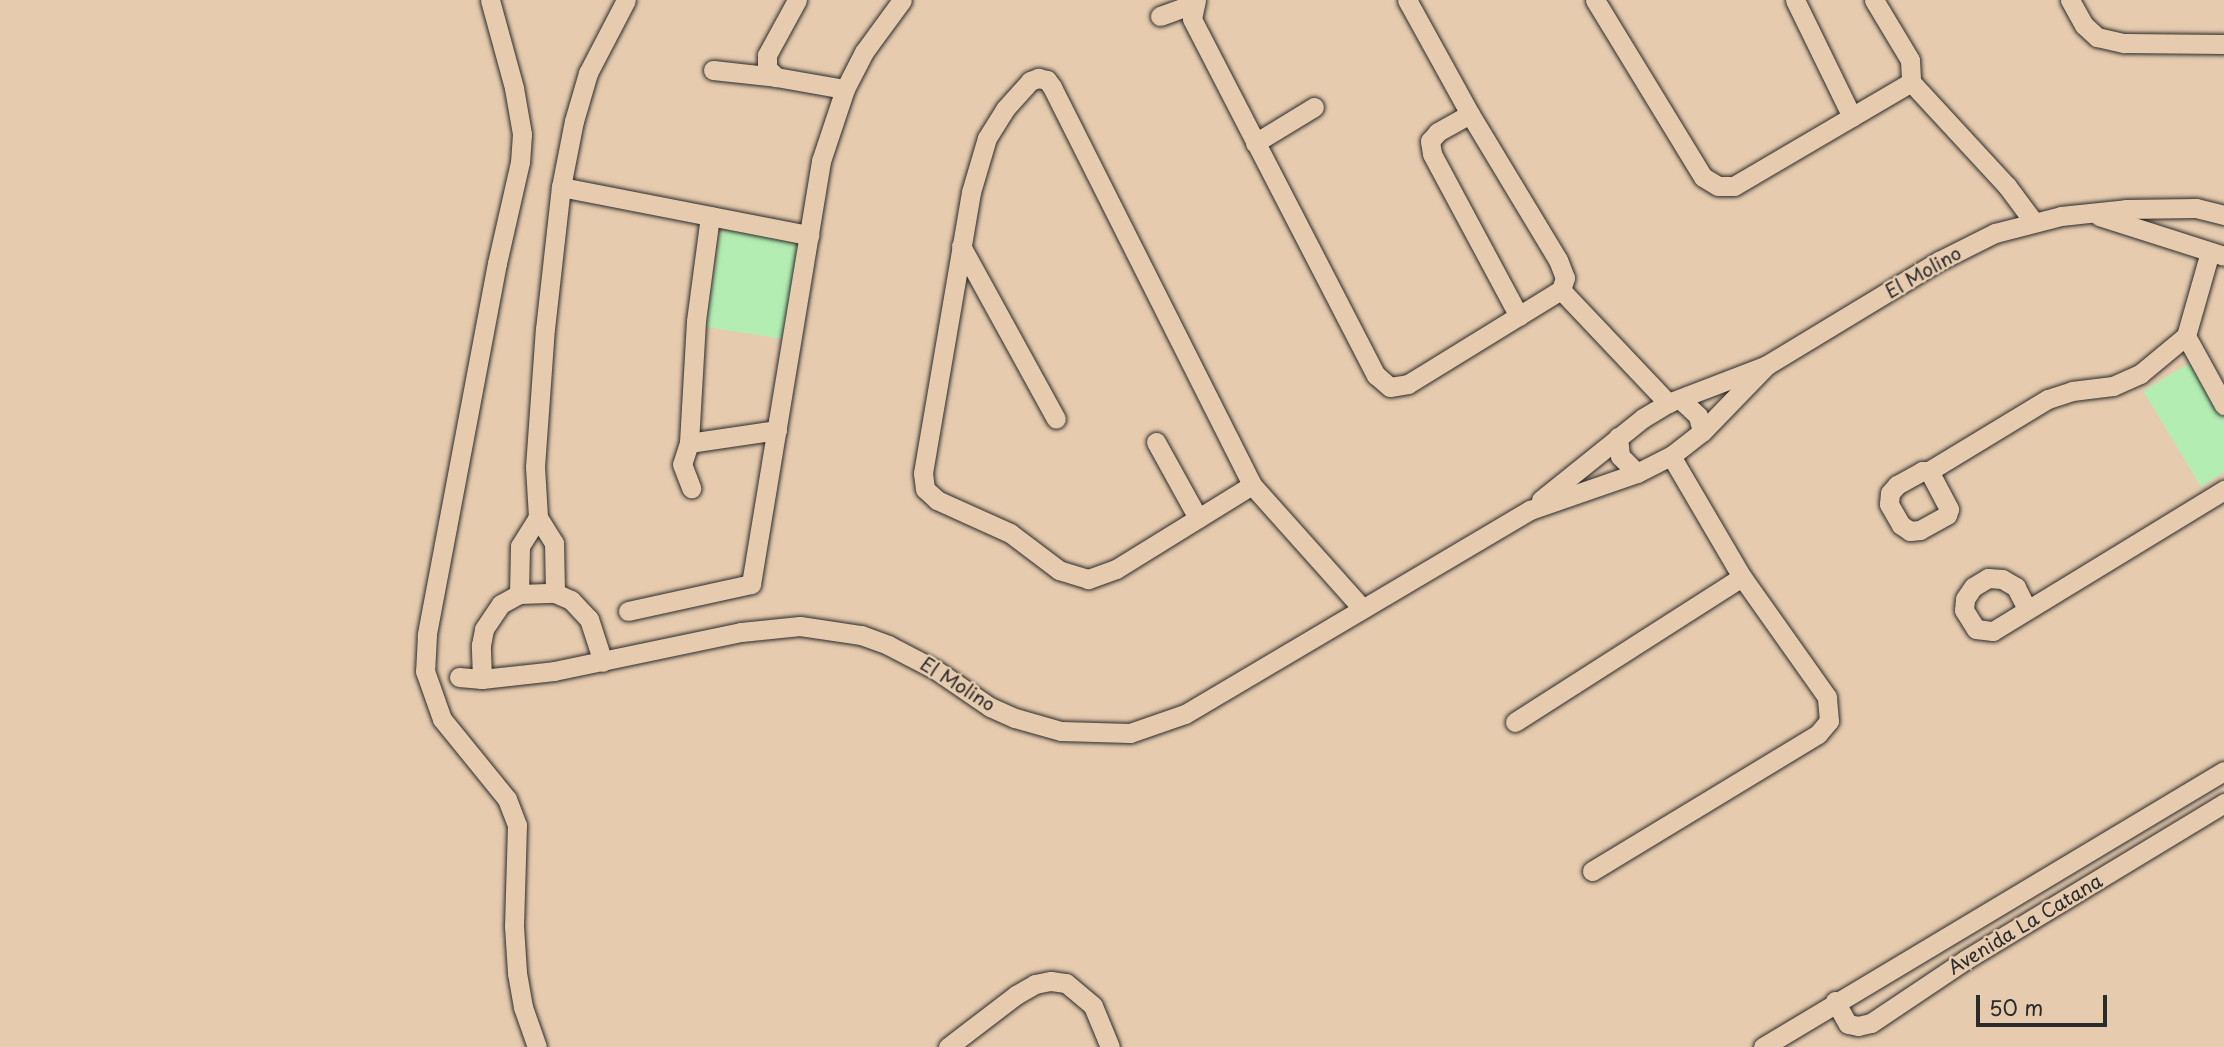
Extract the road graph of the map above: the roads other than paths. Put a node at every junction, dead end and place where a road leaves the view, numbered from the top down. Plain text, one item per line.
1 (490, 0) edge
2 (626, 0) edge
3 (797, 0) edge
4 (902, 0) edge
5 (1407, 0) edge
6 (1595, 0) edge
7 (1795, 0) edge
8 (1874, 0) edge
9 (2070, 0) edge
10 (1196, 2) edge
11 (1160, 16) dead end
12 (2221, 42) edge
13 (713, 70) dead end
14 (776, 77) junction
15 (1911, 82) junction
16 (845, 89) junction
17 (1314, 107) dead end
18 (1470, 114) junction
19 (1852, 117) junction
20 (1255, 143) junction
21 (561, 187) junction
22 (2196, 208) junction
23 (2091, 214) junction
24 (2224, 215) edge
25 (710, 216) junction
26 (2033, 221) junction
27 (809, 235) junction
28 (2182, 245) junction
29 (961, 246) junction
30 (2217, 254) edge
31 (1561, 290) junction
32 (1518, 316) junction
33 (2186, 336) junction
34 (1767, 365) junction
35 (1674, 401) junction
36 (2224, 405) edge
37 (1056, 419) dead end
38 (776, 430) junction
39 (1702, 432) junction
40 (1618, 437) junction
41 (1156, 442) dead end
42 (689, 443) junction
43 (1671, 456) junction
44 (1929, 471) dead end
45 (1637, 473) junction
46 (1252, 485) junction
47 (691, 488) dead end
48 (2224, 490) edge
49 (1530, 510) junction
50 (538, 517) junction
51 (1198, 518) junction
52 (1742, 577) junction
53 (555, 593) junction
54 (519, 594) junction
55 (1361, 607) junction
56 (2027, 610) dead end
57 (628, 611) dead end
58 (603, 662) junction
59 (459, 677) dead end
60 (482, 679) junction
61 (1515, 722) dead end
62 (2224, 771) edge
63 (2224, 803) edge
64 (1592, 871) dead end
65 (1835, 1001) junction
66 (537, 1047) edge
67 (948, 1047) edge
68 (1110, 1047) edge
69 (1763, 1047) edge

1 - 66 street
2 - 21 street
3 - 14 street
4 - 16 street
5 - 18 street
6 - 19 street
7 - 19 street
8 - 15 street
9 - 12 street
10 - 11 street
10 - 20 street
13 - 14 street
14 - 16 street
15 - 19 street
15 - 26 street
16 - 27 street
17 - 20 street
18 - 31 street
18 - 32 street
20 - 32 street
21 - 25 street
21 - 50 street
22 - 23 street, El Molino
22 - 24 street, El Molino
22 - 28 street
23 - 26 street, El Molino
23 - 28 street, El Molino
25 - 27 street
25 - 42 street
26 - 34 street, El Molino
27 - 38 street
28 - 30 street, El Molino
29 - 37 street
29 - 46 street
29 - 51 street
30 - 33 street
31 - 32 street
31 - 35 street
33 - 36 street
33 - 44 street
34 - 35 street, El Molino
34 - 39 street, El Molino
35 - 39 street
35 - 40 street, El Molino
38 - 42 street
38 - 57 street
39 - 43 street, El Molino
40 - 45 street
40 - 49 street, El Molino
41 - 51 street
42 - 47 street
43 - 45 street, El Molino
43 - 52 street
45 - 49 street, El Molino
46 - 51 street
46 - 55 street
48 - 56 street
49 - 55 street, El Molino
50 - 53 street
50 - 54 street
52 - 61 street
52 - 64 street
53 - 54 street
53 - 58 street
54 - 60 street
55 - 58 street, El Molino
58 - 60 street, El Molino
59 - 60 street, El Molino
62 - 65 street, Avenida La Catana
63 - 65 street, Avenida La Catana
65 - 69 street, Avenida La Catana
67 - 68 street

